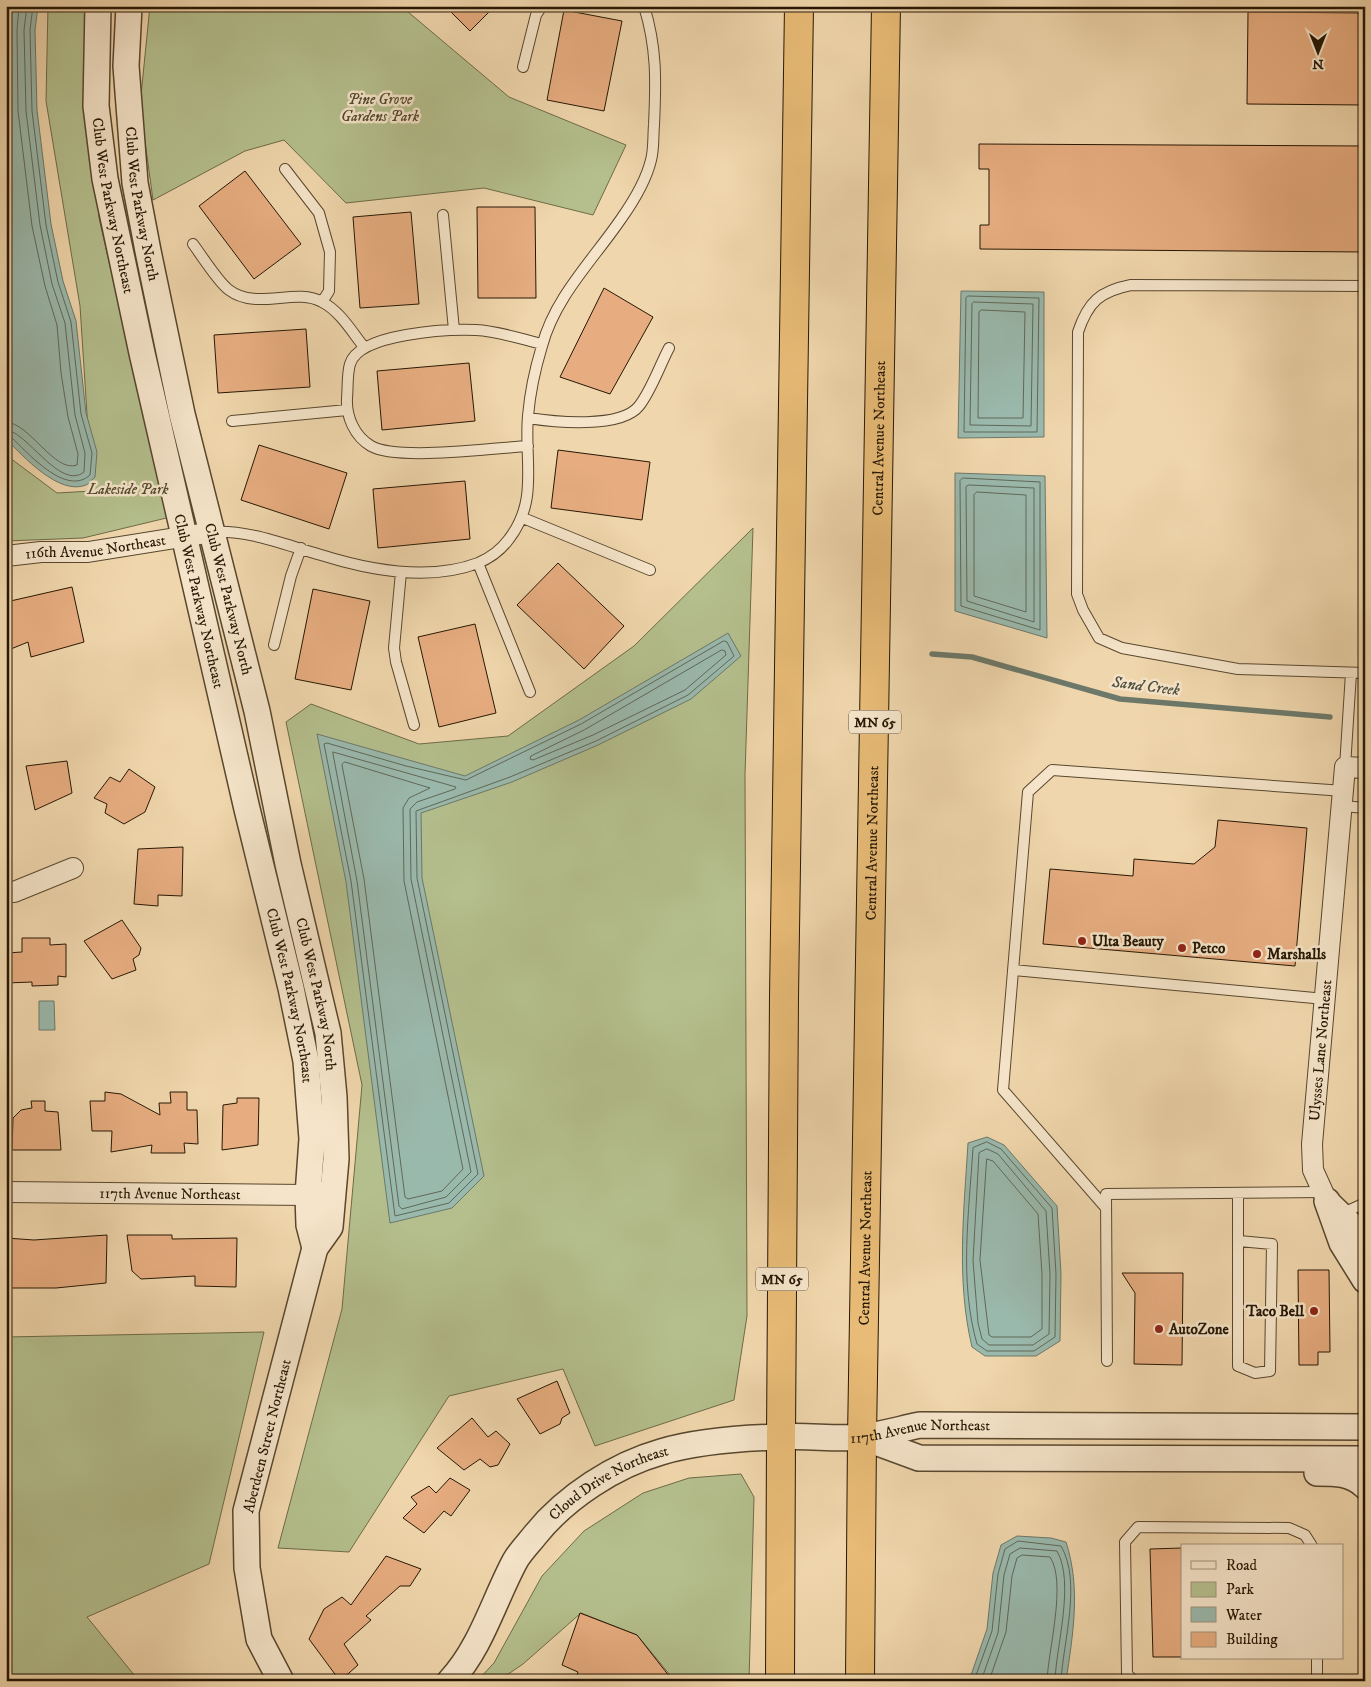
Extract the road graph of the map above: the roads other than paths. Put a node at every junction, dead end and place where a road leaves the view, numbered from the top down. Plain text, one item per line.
1 (98, 6) edge
2 (129, 6) edge
3 (542, 6) edge
4 (644, 6) edge
5 (799, 6) edge
6 (886, 6) edge
7 (523, 67) dead end
8 (285, 169) dead end
9 (443, 215) dead end
10 (193, 244) dead end
11 (1365, 286) edge
12 (322, 302) junction
13 (454, 330) junction
14 (542, 344) junction
15 (364, 347) junction
16 (669, 348) dead end
17 (347, 410) junction
18 (528, 418) junction
19 (232, 421) dead end
20 (528, 446) junction
21 (523, 518) junction
22 (213, 532) junction
23 (184, 537) junction
24 (301, 548) junction
25 (6, 556) edge
26 (478, 563) junction
27 (650, 570) dead end
28 (401, 572) junction
29 (274, 645) dead end
30 (1365, 672) edge
31 (1351, 673) junction
32 (530, 692) dead end
33 (414, 725) dead end
34 (1355, 767) edge
35 (1343, 799) junction
36 (1365, 808) edge
37 (73, 868) dead end
38 (6, 892) edge
39 (1013, 970) junction
40 (1325, 998) junction
41 (333, 1190) junction
42 (6, 1192) edge
43 (1238, 1193) junction
44 (308, 1195) junction
45 (1330, 1202) junction
46 (1365, 1203) edge
47 (1106, 1208) junction
48 (1239, 1241) junction
49 (1365, 1244) edge
50 (315, 1248) junction
51 (1365, 1280) edge
52 (1107, 1361) dead end
53 (1365, 1408) edge
54 (1331, 1427) junction
55 (1365, 1427) edge
56 (781, 1437) junction
57 (862, 1437) junction
58 (1365, 1445) edge
59 (1222, 1458) junction
60 (1365, 1459) edge
61 (1365, 1486) edge
62 (1311, 1544) edge
63 (1316, 1660) edge
64 (281, 1681) edge
65 (450, 1681) edge
66 (780, 1681) edge
67 (860, 1681) edge
68 (1134, 1681) edge
69 (1317, 1681) edge

1 - 23 street, Club West Parkway Northeast
2 - 22 street, Club West Parkway North
3 - 7 lane
4 - 14 lane
5 - 56 highway, MN 65
6 - 57 highway, Central Avenue Northeast / MN 65
8 - 12 lane
9 - 13 lane
10 - 12 lane
11 - 31 lane
12 - 15 lane
13 - 14 lane
13 - 15 lane
14 - 18 lane
15 - 17 lane
16 - 18 lane
17 - 19 lane
17 - 20 lane
18 - 20 lane
20 - 21 lane
21 - 26 lane
21 - 27 lane
22 - 23 street, 116th Avenue Northeast
22 - 24 lane
22 - 41 street, Club West Parkway North
23 - 25 street, 116th Avenue Northeast
23 - 44 street, Club West Parkway Northeast
24 - 28 lane
24 - 29 lane
26 - 28 lane
26 - 32 lane
28 - 33 lane
30 - 31 lane
31 - 34 lane
34 - 35 street, Ulysses Lane Northeast
35 - 36 lane
35 - 39 lane
35 - 40 street, Ulysses Lane Northeast
37 - 38 street
39 - 40 lane
39 - 47 lane
40 - 45 street, Ulysses Lane Northeast
41 - 44 street, 117th Avenue Northeast
41 - 50 street, Aberdeen Street Northeast
42 - 44 street, 117th Avenue Northeast
43 - 45 lane
43 - 47 lane
43 - 48 lane
44 - 50 street, Aberdeen Street Northeast
45 - 46 lane
45 - 49 street
45 - 51 street
47 - 52 lane
48 - 48 lane
50 - 64 street, Aberdeen Street Northeast
53 - 54 street
54 - 55 street, 117th Avenue Northeast
54 - 57 street, 117th Avenue Northeast
56 - 57 street, Cloud Drive Northeast
56 - 65 street, Cloud Drive Northeast
56 - 66 highway, MN 65
57 - 59 street, 117th Avenue Northeast
57 - 67 highway, Central Avenue Northeast / MN 65
58 - 59 street
59 - 60 street, 117th Avenue Northeast
59 - 61 street
62 - 68 lane
63 - 69 lane

